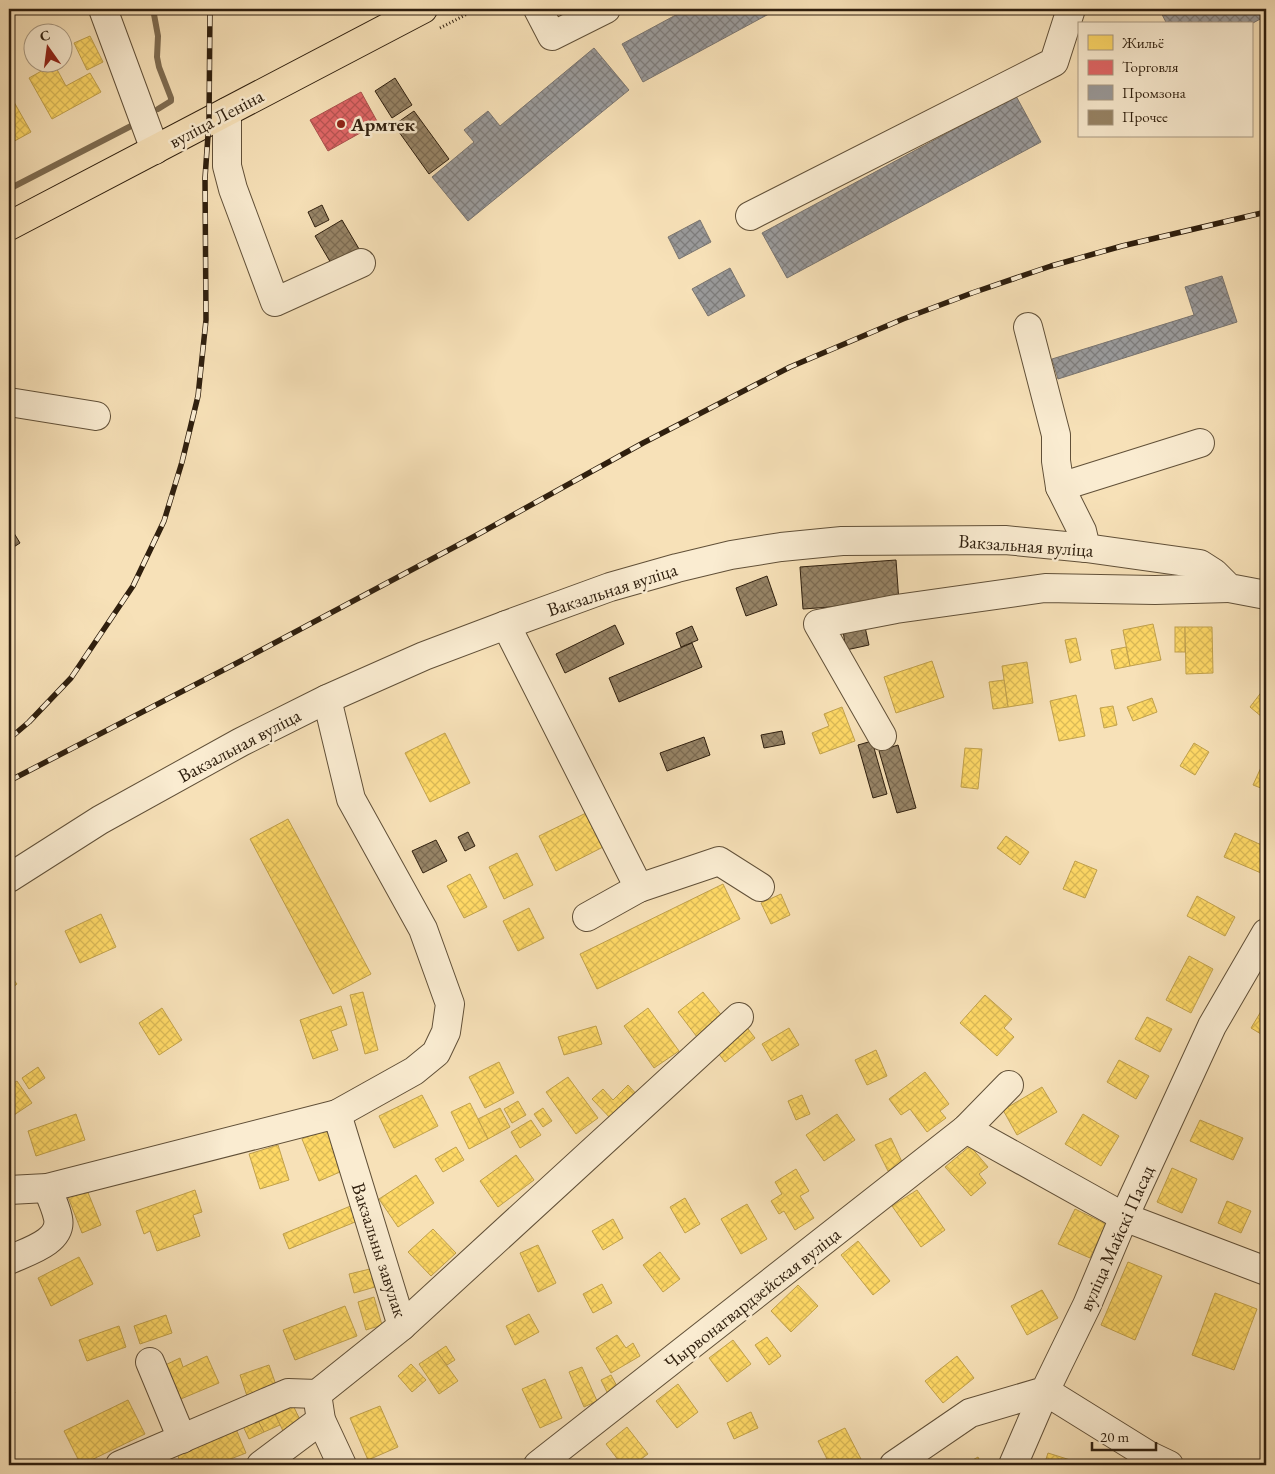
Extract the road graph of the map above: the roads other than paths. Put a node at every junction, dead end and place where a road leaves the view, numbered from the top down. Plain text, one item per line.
1 (103, 9) edge
2 (423, 9) edge
3 (538, 9) edge
4 (606, 9) edge
5 (1071, 9) edge
6 (226, 112) junction
7 (154, 150) junction
8 (750, 216) dead end
9 (9, 226) edge
10 (361, 263) dead end
11 (1028, 327) dead end
12 (9, 402) edge
13 (96, 416) dead end
14 (1200, 443) dead end
15 (1060, 487) junction
16 (1086, 548) junction
17 (1229, 588) junction
18 (1266, 595) edge
19 (506, 625) junction
20 (327, 699) junction
21 (882, 736) dead end
22 (9, 878) edge
23 (760, 887) dead end
24 (639, 888) junction
25 (587, 917) dead end
26 (1266, 933) edge
27 (739, 1017) dead end
28 (1009, 1086) dead end
29 (337, 1114) junction
30 (966, 1129) junction
31 (47, 1188) junction
32 (9, 1190) edge
33 (1124, 1217) junction
34 (9, 1260) edge
35 (1266, 1271) edge
36 (402, 1326) junction
37 (150, 1362) dead end
38 (1045, 1391) junction
39 (319, 1407) junction
40 (182, 1439) junction
41 (120, 1465) edge
42 (261, 1465) edge
43 (342, 1465) edge
44 (538, 1465) edge
45 (894, 1465) edge
46 (1013, 1465) edge
47 (1170, 1465) edge

1 - 7 street
2 - 6 main road, вуліца Леніна
3 - 4 street
5 - 8 street
6 - 7 main road, вуліца Леніна
6 - 10 street
7 - 9 main road, вуліца Леніна
11 - 15 street
12 - 13 street
14 - 15 street
15 - 16 street
16 - 17 street, Вакзальная вуліца
16 - 19 street, Вакзальная вуліца
17 - 18 street
17 - 21 street
19 - 20 street, Вакзальная вуліца
19 - 24 street
20 - 22 street, Вакзальная вуліца
20 - 29 street
23 - 24 street
24 - 25 street
26 - 33 street, вуліца Майскі Пасад
27 - 36 street, Вакзальны завулак
28 - 30 street, Чырвонагвардзейская вуліца
29 - 31 street
29 - 36 street, Вакзальны завулак
30 - 33 street
30 - 44 street, Чырвонагвардзейская вуліца
31 - 32 street
31 - 34 street
33 - 35 street
33 - 38 street, вуліца Майскі Пасад
36 - 39 street
37 - 40 street
38 - 45 street
38 - 46 street, вуліца Майскі Пасад
38 - 47 street
39 - 40 street
39 - 42 street
39 - 43 street
40 - 41 street

